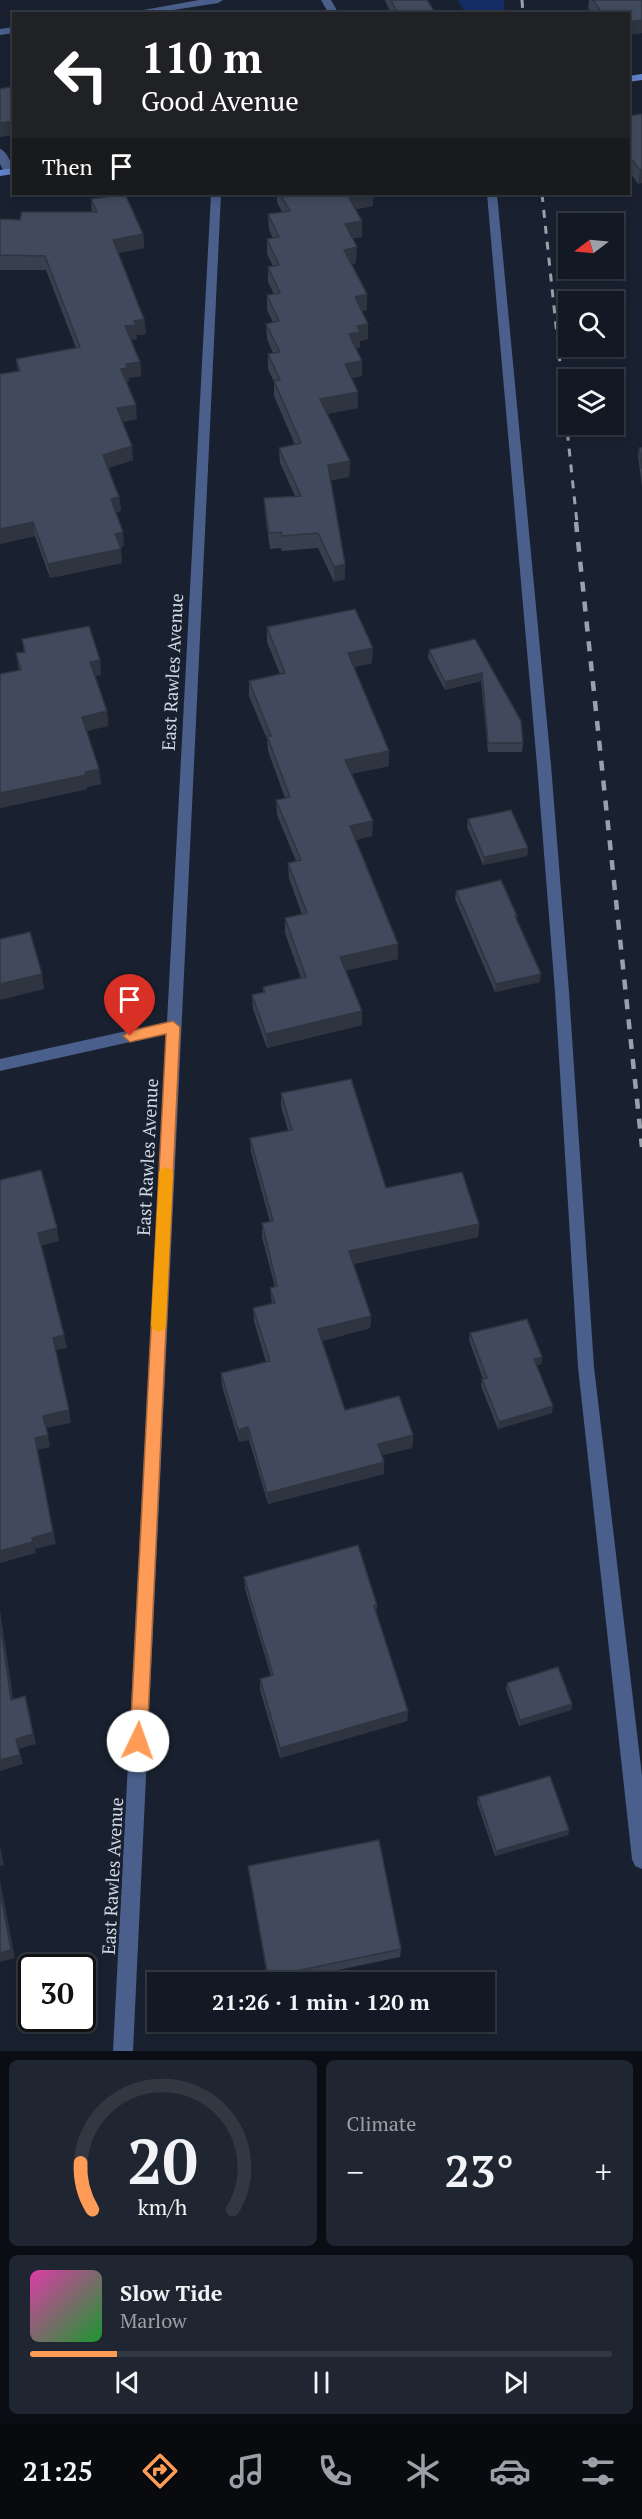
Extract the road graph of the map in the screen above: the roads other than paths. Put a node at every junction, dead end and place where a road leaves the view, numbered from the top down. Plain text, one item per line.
1 (218, 0) edge
2 (139, 12) edge
3 (0, 152) edge
4 (7, 172) edge
5 (216, 195) edge
6 (492, 195) edge
7 (173, 1027) junction
8 (0, 1065) edge
9 (642, 1859) edge
10 (123, 2051) edge

1 - 2 street
3 - 4 street
5 - 7 street, East Rawles Avenue
6 - 9 street
7 - 8 street
7 - 10 street, East Rawles Avenue

